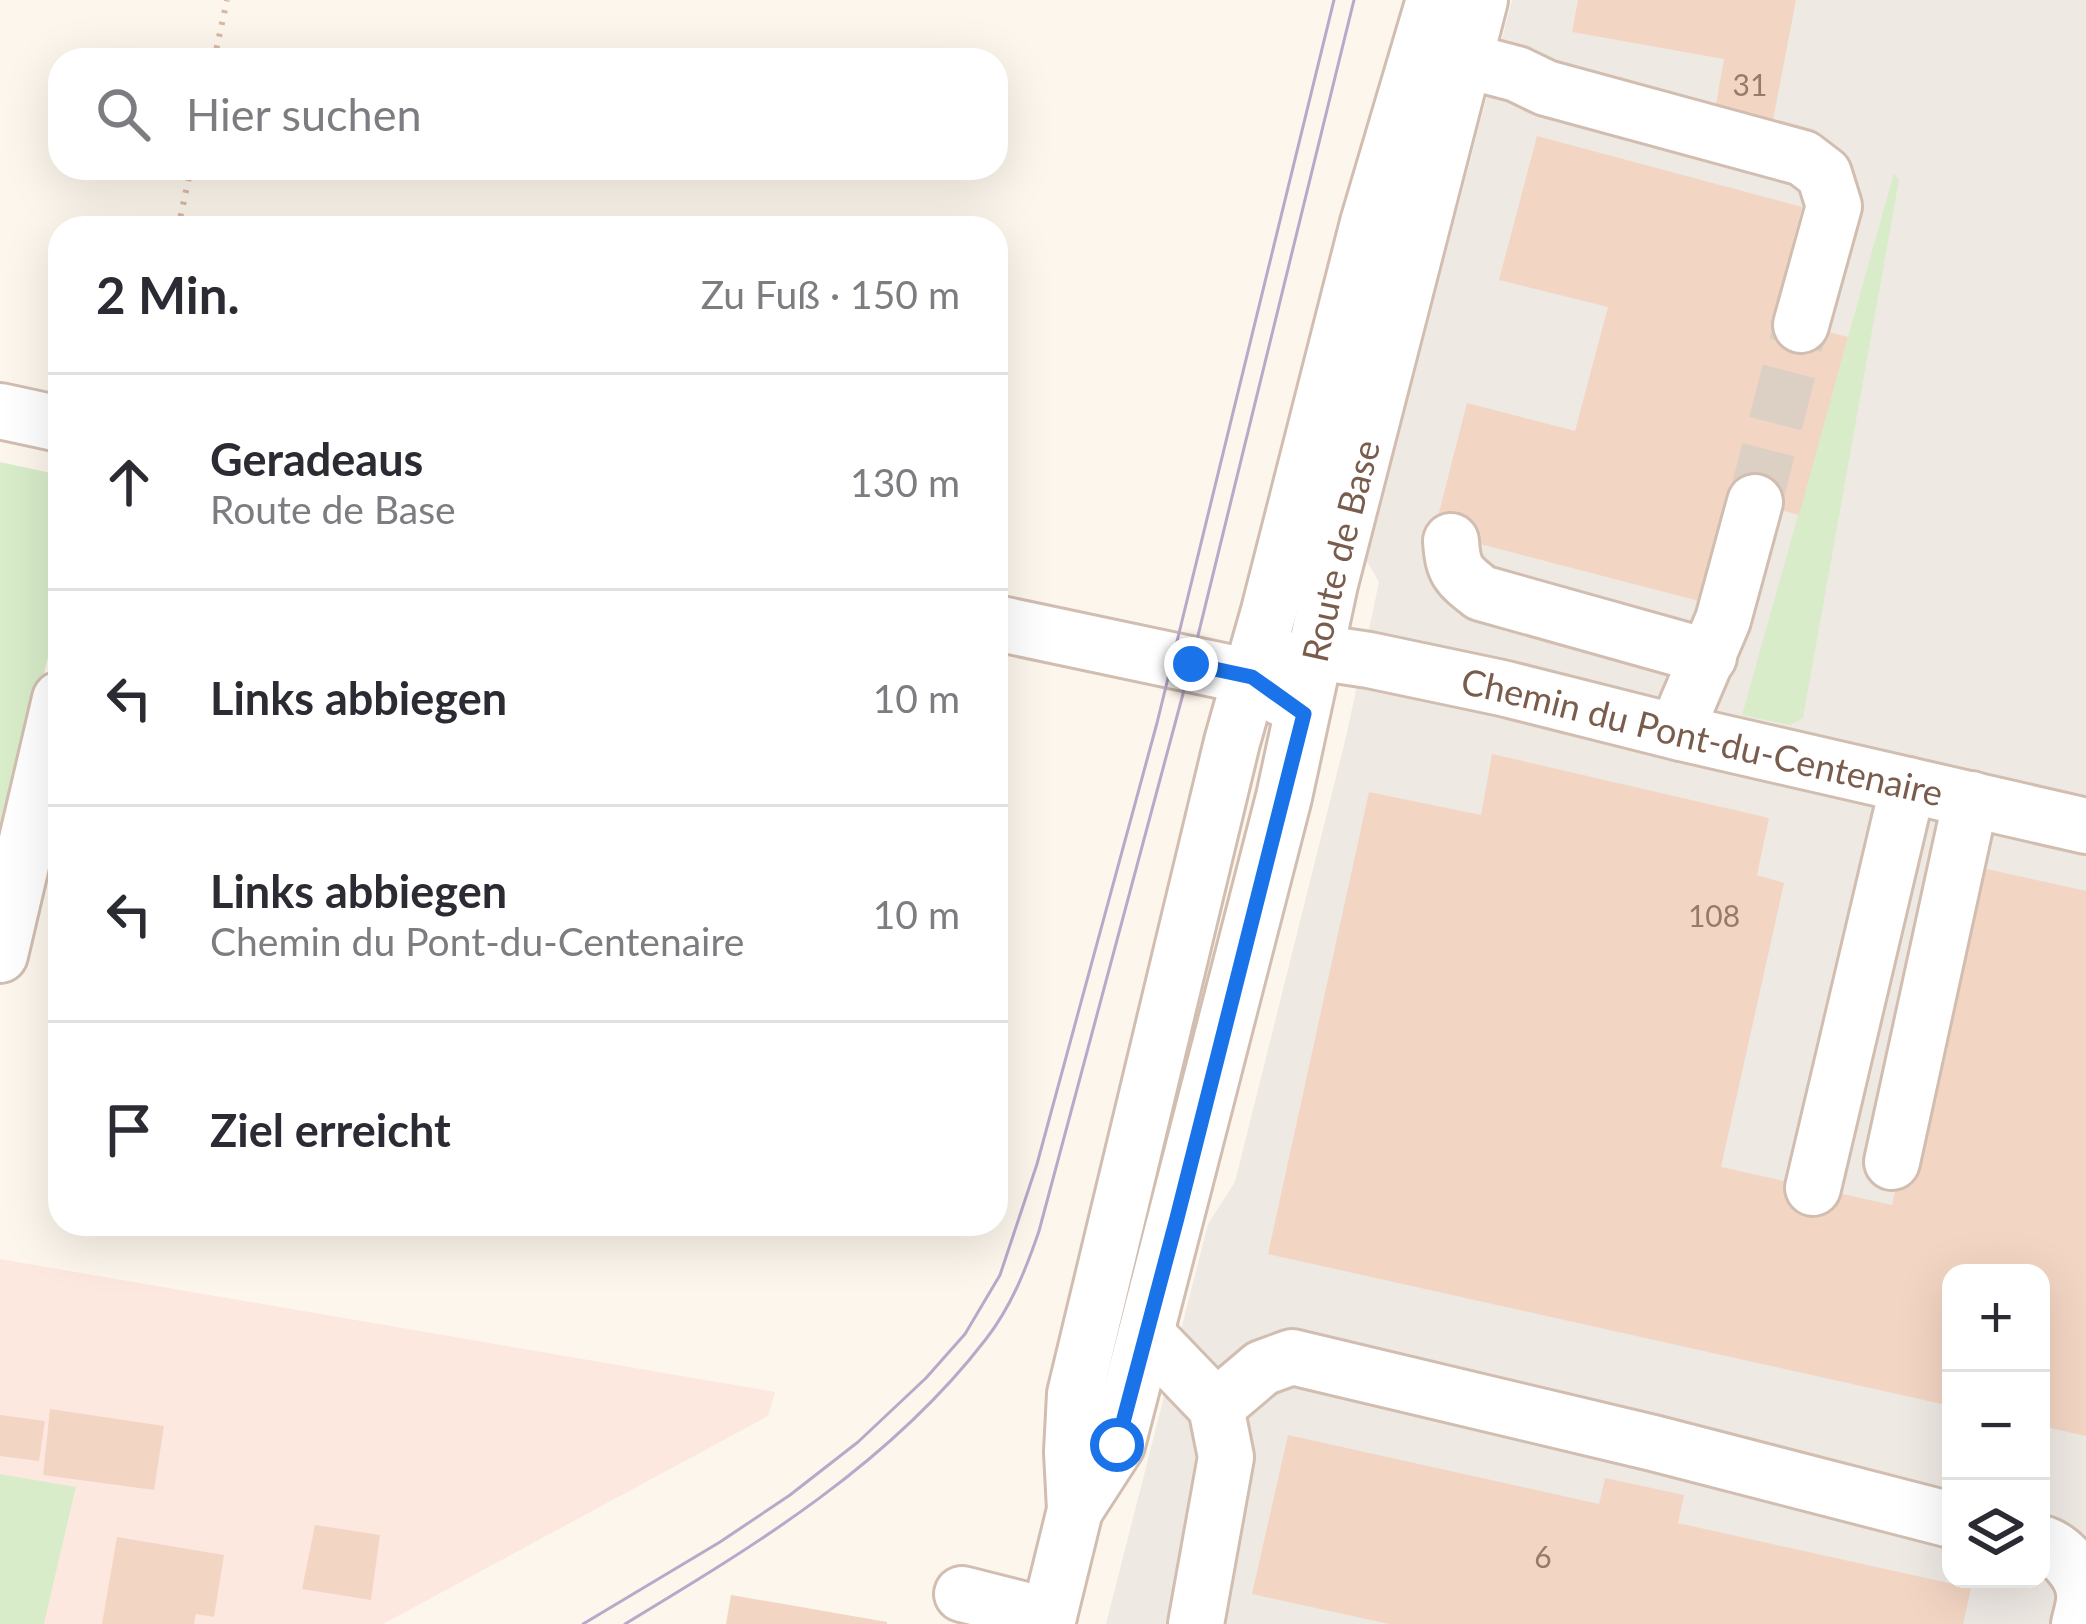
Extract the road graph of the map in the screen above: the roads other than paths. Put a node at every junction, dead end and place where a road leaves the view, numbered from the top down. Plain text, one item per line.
1 (1435, 0) edge
2 (1480, 0) edge
3 (1464, 60) junction
4 (1801, 325) tunnel mouth
5 (0, 411) edge
6 (48, 421) edge
7 (1755, 502) tunnel mouth
8 (1451, 541) dead end
9 (1269, 611) junction
10 (1008, 626) edge
11 (1316, 652) junction
12 (1709, 657) junction
13 (1252, 677) junction
14 (1304, 714) junction
15 (1681, 733) junction
16 (48, 751) edge
17 (1908, 785) junction
18 (1971, 800) junction
19 (2086, 826) edge
20 (0, 955) edge
21 (1892, 1162) dead end
22 (1813, 1188) dead end
23 (1146, 1334) junction
24 (1216, 1407) junction
25 (1075, 1510) junction
26 (1942, 1518) edge
27 (2050, 1545) edge
28 (962, 1594) dead end
29 (1048, 1620) edge
30 (1196, 1624) edge
31 (2079, 1624) edge

1 - 9 street, Route de Base
2 - 3 street, Route de Base
3 - 4 street
3 - 11 street, Route de Base
5 - 6 street
7 - 12 street
8 - 12 street
9 - 11 street
9 - 13 street, Route de Base
10 - 13 street
11 - 13 street
11 - 14 street, Route de Base
11 - 15 street, Chemin du Pont-du-Centenaire
12 - 15 street
13 - 14 street
13 - 25 street, Route de Base
14 - 23 street, Route de Base
15 - 17 street, Chemin du Pont-du-Centenaire
16 - 20 street
17 - 18 street, Chemin du Pont-du-Centenaire
17 - 22 street
18 - 19 street, Chemin du Pont-du-Centenaire
18 - 21 street
23 - 24 street
23 - 25 street, Route de Base
24 - 26 street
24 - 30 street
25 - 29 street, Route de Base
27 - 31 street
28 - 29 street

